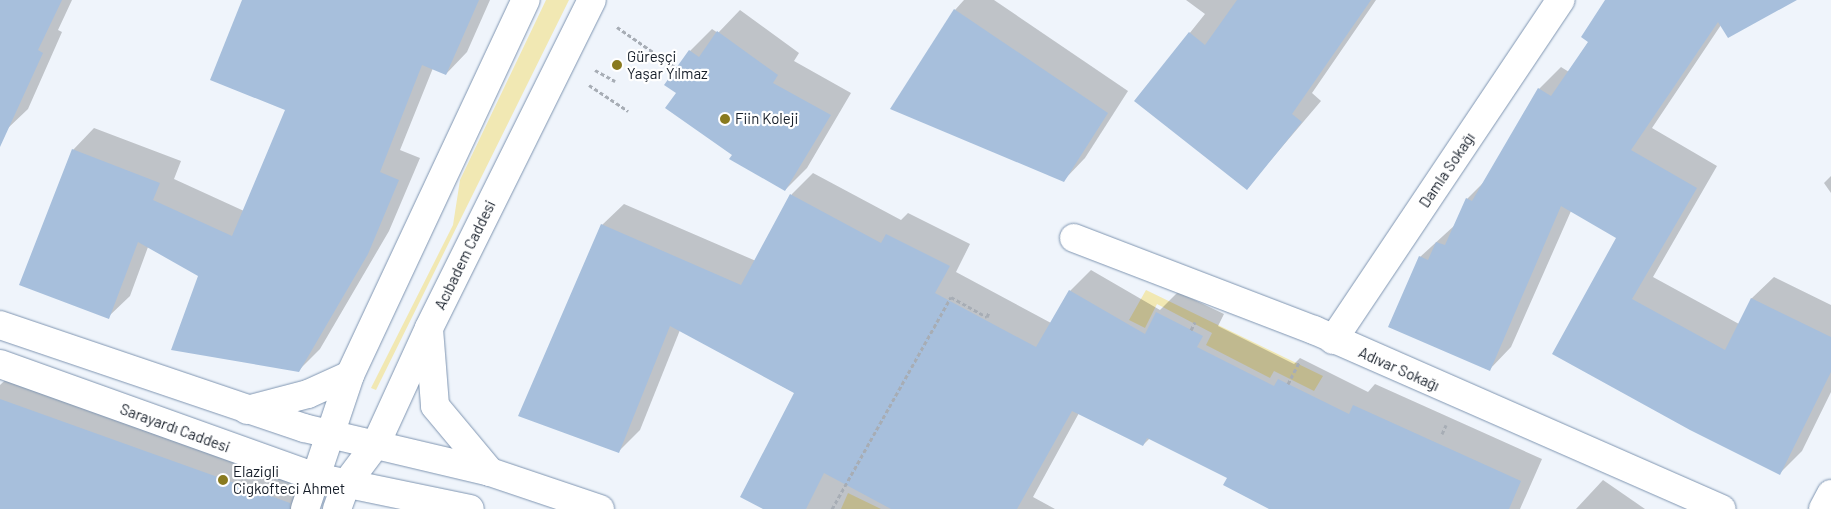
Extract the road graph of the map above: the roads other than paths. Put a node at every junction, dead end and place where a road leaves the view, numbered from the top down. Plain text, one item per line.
1 (526, 0) edge
2 (592, 0) edge
3 (1561, 0) edge
4 (1074, 238) dead end
5 (0, 325) edge
6 (429, 328) junction
7 (1332, 340) junction
8 (0, 364) edge
9 (350, 375) junction
10 (247, 410) junction
11 (332, 433) junction
12 (376, 444) junction
13 (490, 472) junction
14 (315, 477) junction
15 (346, 484) junction
16 (1831, 494) edge
17 (305, 509) edge
18 (337, 509) edge
19 (470, 509) edge
20 (600, 509) edge
21 (1721, 509) edge
22 (1823, 509) edge

1 - 9 main road
2 - 6 main road, Acıbadem Caddesi
3 - 7 main road, Damla Sokağı
4 - 7 main road, Adıvar Sokağı
5 - 10 main road
6 - 12 main road, Acıbadem Caddesi
6 - 13 main road
7 - 21 main road, Adıvar Sokağı
8 - 14 main road, Sarayardı Caddesi
9 - 10 main road
9 - 11 main road
10 - 11 main road
11 - 12 main road
11 - 14 main road
12 - 13 main road
12 - 15 main road, Acıbadem Caddesi
13 - 20 main road
14 - 15 main road, Sarayardı Caddesi
14 - 17 main road
15 - 18 main road, Acıbadem Caddesi
15 - 19 main road, Sarayardı Caddesi
16 - 22 main road

